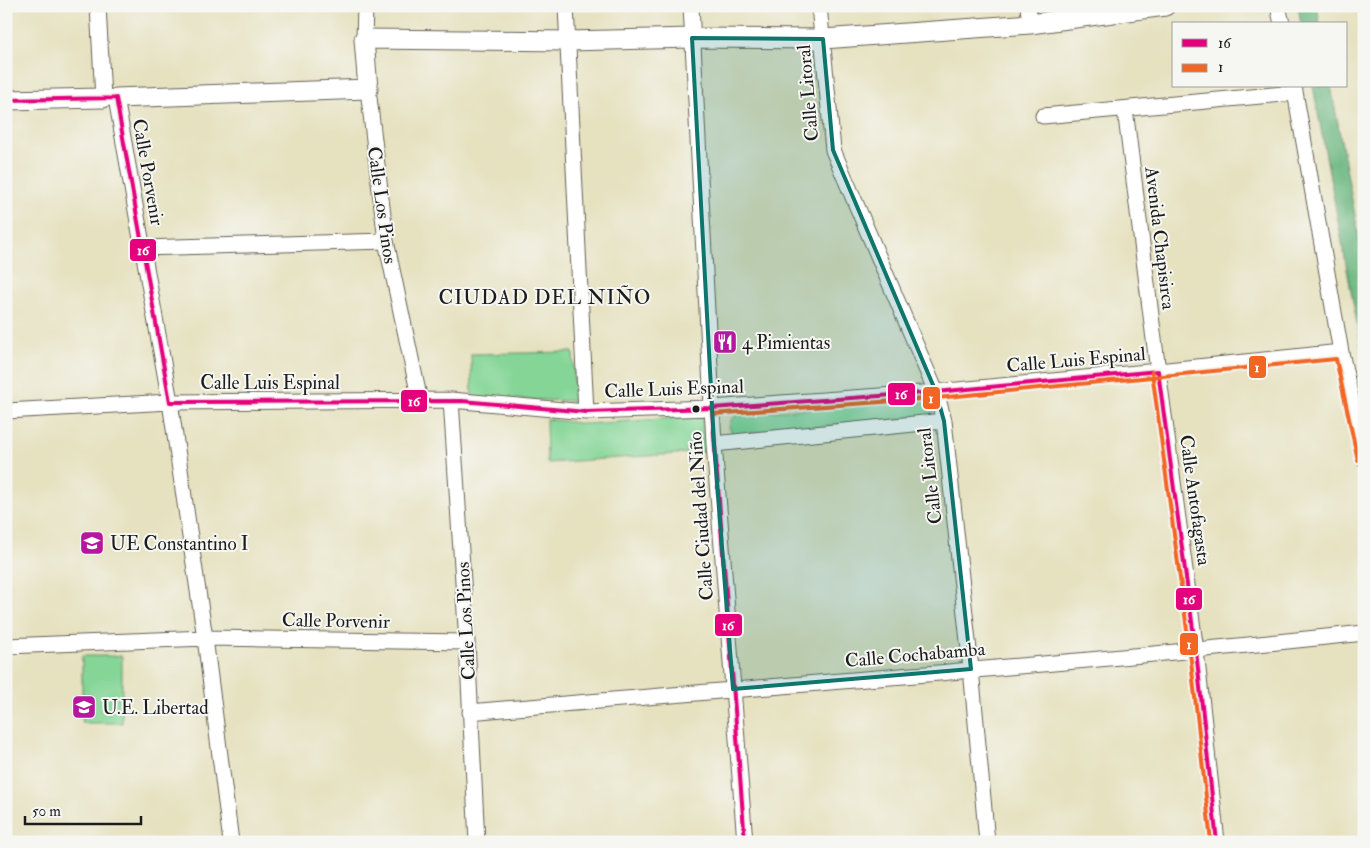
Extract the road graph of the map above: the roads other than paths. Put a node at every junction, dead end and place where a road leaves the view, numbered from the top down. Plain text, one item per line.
1 (98, 6) edge
2 (365, 6) edge
3 (566, 6) edge
4 (691, 6) edge
5 (819, 6) edge
6 (1165, 6) edge
7 (1278, 6) edge
8 (1029, 15) edge
9 (1282, 22) edge
10 (692, 38) junction
11 (364, 39) junction
12 (822, 39) junction
13 (568, 41) junction
14 (1294, 89) edge
15 (368, 90) junction
16 (109, 98) junction
17 (6, 100) edge
18 (1125, 109) junction
19 (1044, 116) dead end
20 (386, 241) junction
21 (142, 248) junction
22 (1341, 352) junction
23 (1158, 371) junction
24 (936, 392) junction
25 (451, 400) junction
26 (420, 401) junction
27 (170, 402) junction
28 (712, 408) junction
29 (6, 411) edge
30 (586, 412) junction
31 (944, 421) junction
32 (714, 444) junction
33 (1364, 459) edge
34 (1364, 633) edge
35 (205, 638) junction
36 (467, 642) junction
37 (6, 646) edge
38 (1196, 651) junction
39 (971, 669) junction
40 (733, 689) junction
41 (470, 712) junction
42 (231, 842) edge
43 (477, 842) edge
44 (745, 842) edge
45 (987, 842) edge
46 (1217, 842) edge

1 - 16 street, Calle Porvenir
2 - 11 street, Calle Los Pinos
3 - 13 street
4 - 10 street, Calle Ciudad del Niño
5 - 12 street, Calle Litoral
6 - 8 street
7 - 9 street
8 - 12 street
10 - 12 street
10 - 13 street
10 - 28 street, Calle Ciudad del Niño
11 - 13 street
11 - 15 street, Calle Los Pinos
12 - 24 street, Calle Litoral
13 - 30 street
14 - 18 street
14 - 22 street
15 - 16 street
15 - 20 street, Calle Los Pinos
16 - 17 street
16 - 21 street, Calle Porvenir
18 - 19 street
18 - 23 street, Avenida Chapisirca
20 - 21 street
20 - 26 street, Calle Los Pinos
21 - 27 street, Calle Porvenir
22 - 23 street, Calle Luis Espinal
22 - 33 street
23 - 24 street, Calle Luis Espinal
23 - 38 street, Calle Antofagasta
24 - 28 street, Calle Luis Espinal
24 - 31 street, Calle Litoral
25 - 26 street, Calle Luis Espinal
25 - 30 street, Calle Luis Espinal
25 - 36 street, Calle Los Pinos
26 - 27 street, Calle Luis Espinal
27 - 29 street, Calle Luis Espinal
27 - 35 street, Calle Porvenir
28 - 30 street, Calle Luis Espinal
28 - 32 street, Calle Ciudad del Niño
31 - 32 street
31 - 39 street, Calle Litoral
32 - 40 street, Calle Ciudad del Niño
34 - 38 street, Calle Cochabamba
35 - 36 street, Calle Porvenir
35 - 37 street, Calle Porvenir
35 - 42 street, Calle Porvenir
36 - 41 street, Calle Los Pinos
38 - 39 street, Calle Cochabamba
38 - 46 street, Calle Antofagasta
39 - 40 street, Calle Cochabamba
39 - 45 street, Calle Litoral
40 - 41 street, Calle Cochabamba
40 - 44 street, Calle Ciudad del Niño
41 - 43 street, Calle Los Pinos

